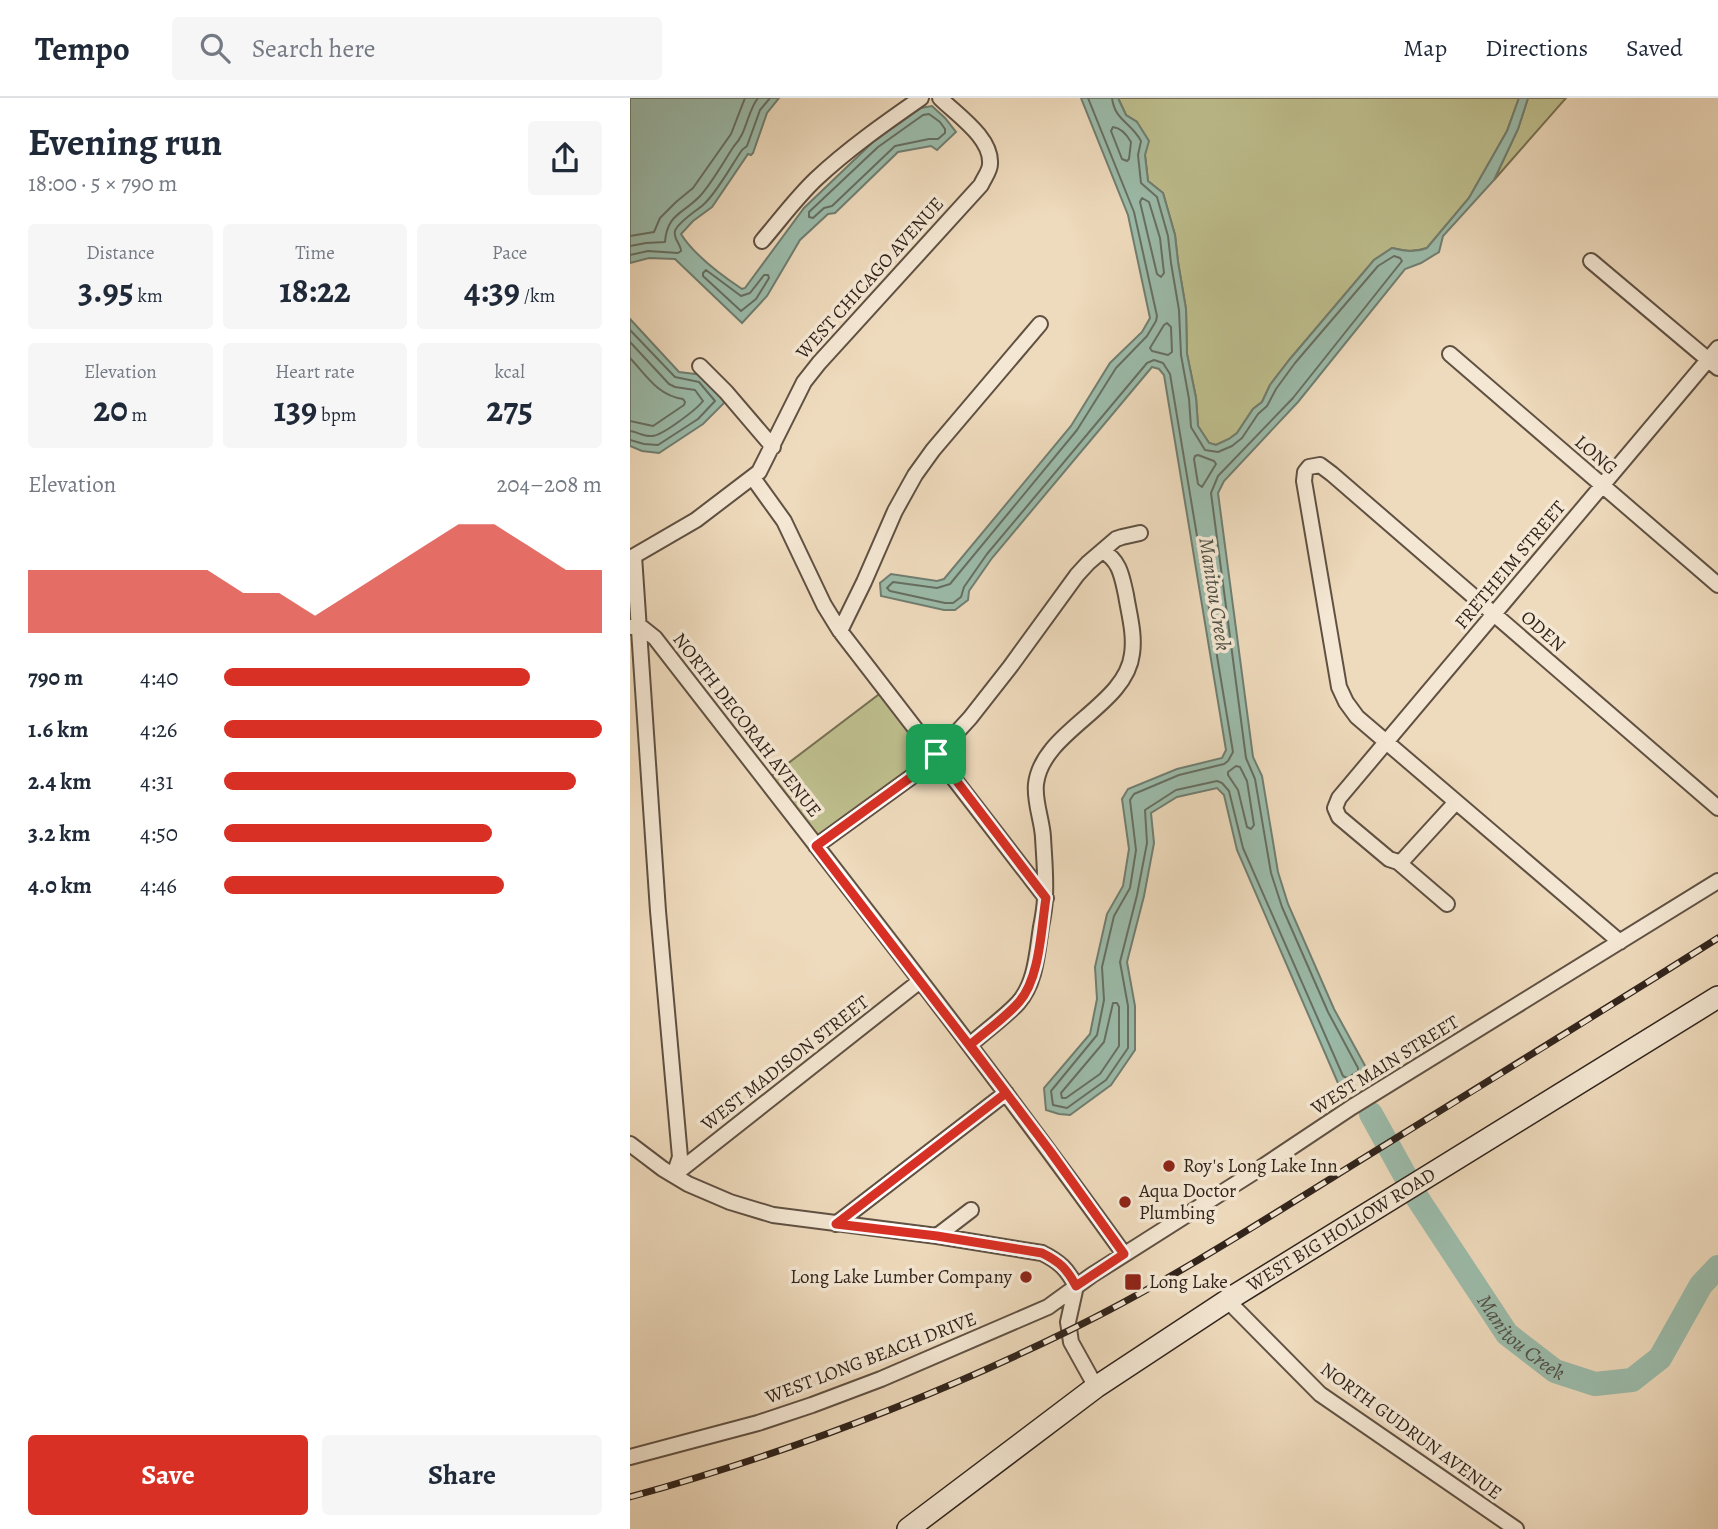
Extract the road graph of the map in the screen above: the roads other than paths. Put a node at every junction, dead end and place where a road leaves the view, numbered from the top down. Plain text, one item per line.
1 (921, 98) edge
2 (940, 98) edge
3 (762, 242) dead end
4 (1591, 261) dead end
5 (1040, 324) dead end
6 (1718, 348) edge
7 (1450, 354) dead end
8 (1713, 364) edge
9 (700, 366) dead end
10 (773, 447) junction
11 (753, 478) junction
12 (1602, 485) junction
13 (1140, 533) dead end
14 (1102, 551) junction
15 (632, 554) edge
16 (1718, 584) edge
17 (1494, 614) junction
18 (635, 626) edge
19 (840, 631) junction
20 (1387, 742) junction
21 (936, 754) junction
22 (1456, 802) junction
23 (1718, 808) edge
24 (816, 846) junction
25 (1398, 862) junction
26 (1718, 881) edge
27 (1046, 898) junction
28 (1447, 904) dead end
29 (1620, 942) junction
30 (920, 981) junction
31 (1718, 997) edge
32 (970, 1045) junction
33 (1006, 1093) junction
34 (630, 1144) edge
35 (674, 1175) junction
36 (971, 1210) dead end
37 (836, 1224) junction
38 (937, 1236) junction
39 (1124, 1254) junction
40 (1076, 1286) junction
41 (1227, 1300) junction
42 (1096, 1387) junction
43 (630, 1457) edge
44 (908, 1529) edge
45 (1516, 1529) edge

1 - 3 street
2 - 10 street, WEST CHICAGO AVENUE
4 - 8 street
5 - 19 street
6 - 8 street, FRETHEIM STREET
7 - 12 street, LONG
8 - 12 street, FRETHEIM STREET
9 - 10 street
10 - 11 street, WEST CHICAGO AVENUE
11 - 15 street, WEST CHICAGO AVENUE
11 - 19 street
12 - 16 street, LONG
12 - 17 street, FRETHEIM STREET
13 - 14 street
14 - 21 street
14 - 27 street
15 - 18 street
17 - 20 street, FRETHEIM STREET
17 - 20 street, ODEN
17 - 23 street, ODEN
18 - 24 street, NORTH DECORAH AVENUE
18 - 35 street
19 - 21 street
20 - 22 street
20 - 25 street, FRETHEIM STREET
21 - 24 street
21 - 27 street
22 - 25 street
22 - 29 street
24 - 30 street, NORTH DECORAH AVENUE
25 - 28 street
26 - 29 street, WEST MAIN STREET
27 - 32 street
29 - 39 street, WEST MAIN STREET
30 - 32 street, NORTH DECORAH AVENUE
30 - 35 street, WEST MADISON STREET
31 - 41 main road, WEST BIG HOLLOW ROAD
32 - 33 street, NORTH DECORAH AVENUE
33 - 37 street
33 - 39 street, NORTH DECORAH AVENUE
34 - 35 street
35 - 37 street
36 - 38 street
37 - 38 street
38 - 40 street
39 - 40 street, WEST MAIN STREET
40 - 42 street
40 - 43 street, WEST LONG BEACH DRIVE
41 - 42 main road, WEST BIG HOLLOW ROAD
41 - 45 street, NORTH GUDRUN AVENUE
42 - 44 main road, WEST BIG HOLLOW ROAD

